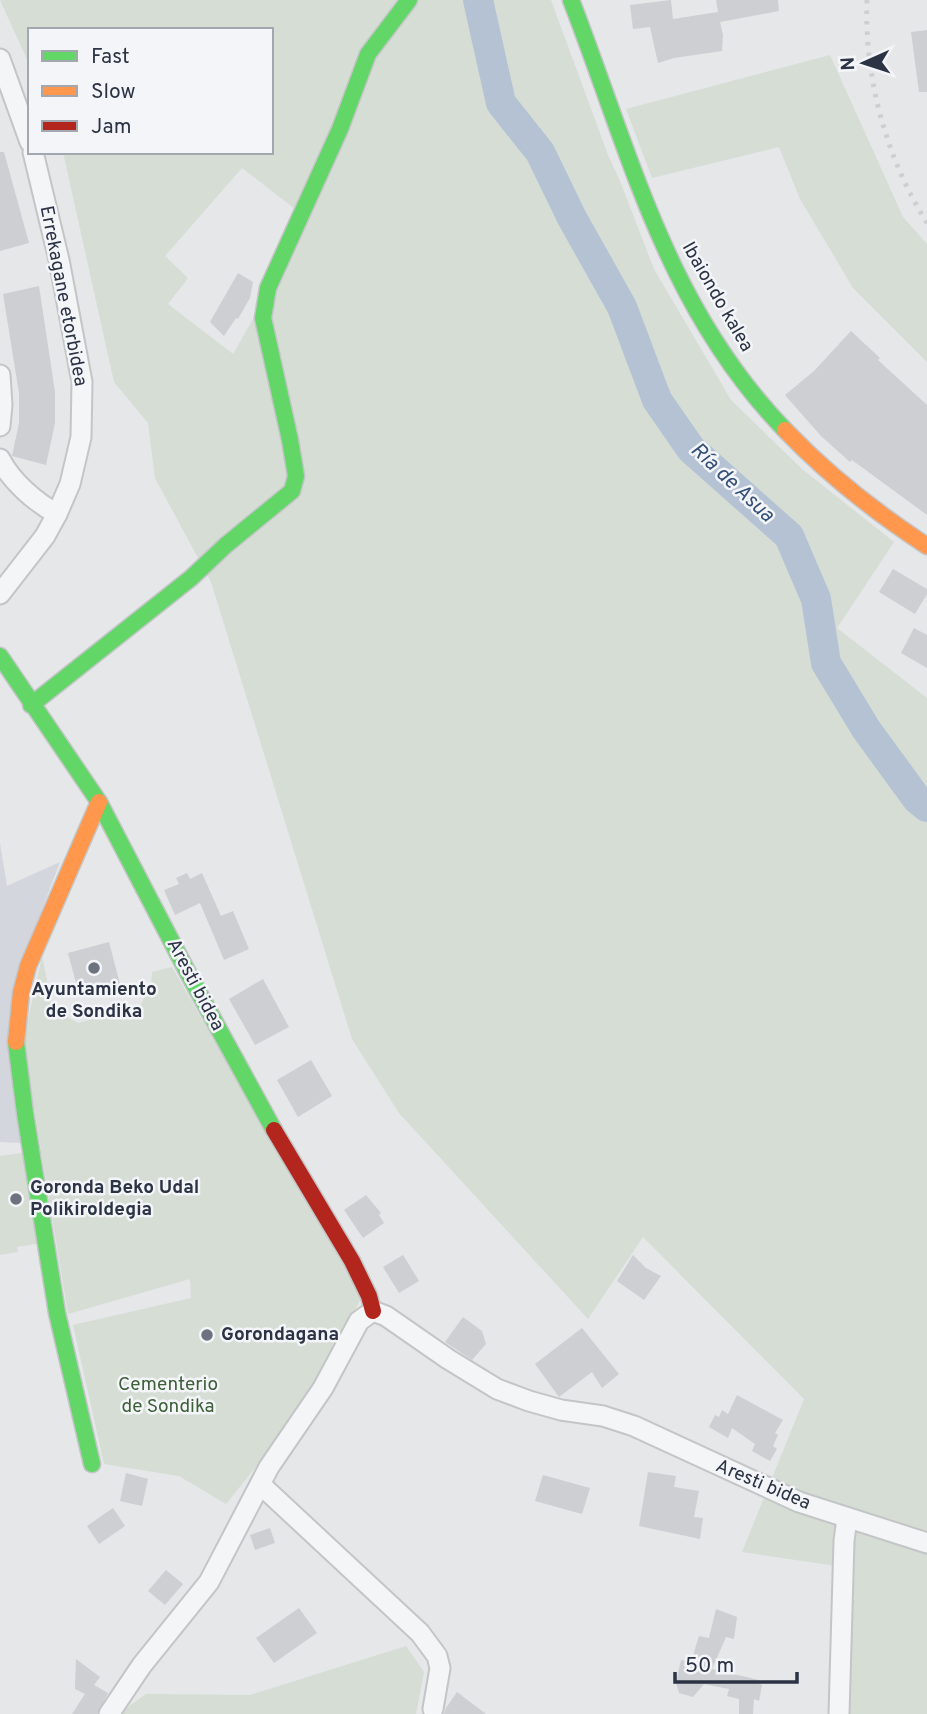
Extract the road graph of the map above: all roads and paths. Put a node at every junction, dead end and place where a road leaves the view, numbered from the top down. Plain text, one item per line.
1 (409, 0) edge
2 (571, 0) edge
3 (0, 60) edge
4 (28, 137) edge
5 (33, 154) edge
6 (0, 375) edge
7 (0, 426) edge
8 (0, 459) edge
9 (57, 514) junction
10 (927, 546) edge
11 (1, 591) edge
12 (2, 662) edge
13 (31, 705) junction
14 (99, 802) junction
15 (373, 1311) junction
16 (92, 1464) dead end
17 (261, 1485) junction
18 (847, 1518) junction
19 (927, 1543) edge
20 (433, 1709) dead end
21 (109, 1714) edge
22 (839, 1714) edge

1 - 13 street
2 - 10 street, Ibaiondo kalea
3 - 4 street
5 - 9 street, Errekagane etorbidea
6 - 7 street
8 - 9 street
9 - 11 street, Errekagane etorbidea
12 - 13 street, Aresti bidea
13 - 14 street, Aresti bidea
14 - 15 street, Aresti bidea
14 - 16 street
15 - 17 street
15 - 18 street, Aresti bidea
17 - 20 street
17 - 21 street
18 - 19 street, Aresti bidea
18 - 22 street

